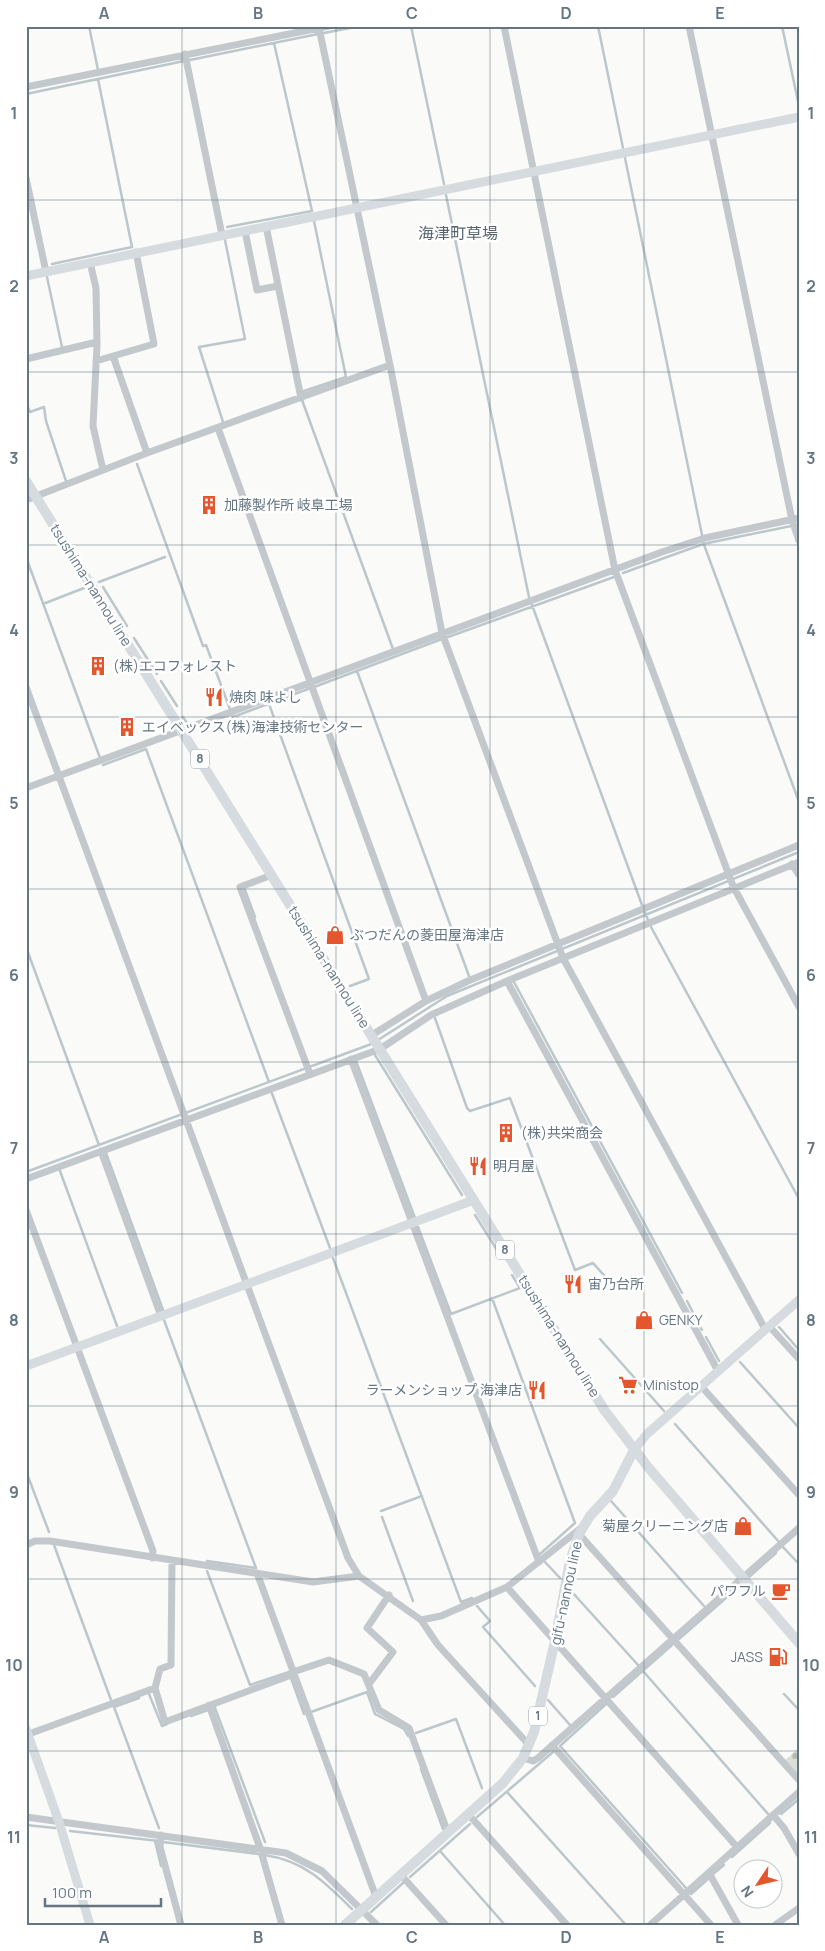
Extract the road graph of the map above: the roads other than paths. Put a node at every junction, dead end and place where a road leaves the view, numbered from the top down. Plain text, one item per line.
1 (328, 26) edge
2 (504, 26) edge
3 (689, 26) edge
4 (319, 28) junction
5 (185, 54) junction
6 (26, 87) edge
7 (799, 117) edge
8 (712, 135) junction
9 (533, 170) junction
10 (26, 178) edge
11 (356, 208) junction
12 (266, 226) junction
13 (245, 231) junction
14 (222, 235) junction
15 (136, 252) junction
16 (90, 262) junction
17 (46, 272) junction
18 (26, 276) edge
19 (278, 286) junction
20 (97, 342) junction
21 (112, 356) junction
22 (26, 358) edge
23 (96, 361) junction
24 (390, 365) junction
25 (300, 398) junction
26 (218, 428) junction
27 (147, 453) junction
28 (103, 470) junction
29 (26, 481) edge
30 (37, 496) junction
31 (26, 500) edge
32 (795, 519) edge
33 (799, 541) edge
34 (615, 570) junction
35 (442, 632) junction
36 (310, 682) junction
37 (26, 687) edge
38 (181, 730) junction
39 (59, 776) junction
40 (26, 788) edge
41 (799, 845) edge
42 (795, 863) edge
43 (272, 875) junction
44 (728, 875) junction
45 (799, 875) edge
46 (733, 887) junction
47 (558, 945) junction
48 (563, 957) junction
49 (507, 981) junction
50 (426, 1001) junction
51 (799, 1007) edge
52 (376, 1042) junction
53 (351, 1059) junction
54 (309, 1073) junction
55 (185, 1116) junction
56 (101, 1151) junction
57 (26, 1179) edge
58 (474, 1200) junction
59 (26, 1210) edge
60 (411, 1224) junction
61 (247, 1284) junction
62 (799, 1300) edge
63 (161, 1316) junction
64 (767, 1328) junction
65 (77, 1347) junction
66 (799, 1359) edge
67 (26, 1366) edge
68 (718, 1371) junction
69 (701, 1386) junction
70 (634, 1450) junction
71 (799, 1495) edge
72 (799, 1528) edge
73 (580, 1530) junction
74 (26, 1544) edge
75 (152, 1558) junction
76 (172, 1561) junction
77 (538, 1562) junction
78 (257, 1573) junction
79 (360, 1576) junction
80 (743, 1578) junction
81 (507, 1588) junction
82 (389, 1594) junction
83 (421, 1620) junction
84 (673, 1639) junction
85 (555, 1641) junction
86 (799, 1644) edge
87 (294, 1673) junction
88 (368, 1684) junction
89 (155, 1688) junction
90 (606, 1697) junction
91 (209, 1705) junction
92 (27, 1733) edge
93 (529, 1745) junction
94 (552, 1745) junction
95 (523, 1758) junction
96 (799, 1780) edge
97 (799, 1792) edge
98 (469, 1815) junction
99 (773, 1815) junction
100 (26, 1817) edge
101 (60, 1822) junction
102 (448, 1833) junction
103 (161, 1835) junction
104 (737, 1847) junction
105 (260, 1848) junction
106 (799, 1854) edge
107 (709, 1873) junction
108 (402, 1875) junction
109 (685, 1894) junction
110 (376, 1897) junction
111 (799, 1908) edge
112 (362, 1910) junction
113 (653, 1924) edge
114 (90, 1925) edge
115 (181, 1925) edge
116 (282, 1925) edge
117 (345, 1925) edge
118 (377, 1925) edge
119 (446, 1925) edge
120 (567, 1925) edge
121 (711, 1925) edge
122 (738, 1925) edge
123 (775, 1925) edge

1 - 4 street
2 - 9 street
3 - 8 street
4 - 5 street
4 - 11 street
5 - 6 street
5 - 14 street
7 - 8 street
8 - 9 street
8 - 32 street
9 - 11 street
9 - 34 street
10 - 17 street
11 - 12 street
11 - 24 street
12 - 13 street
12 - 19 street
13 - 14 street
13 - 19 street
14 - 15 street
15 - 16 street
15 - 21 street
16 - 17 street
16 - 20 street
17 - 18 street
19 - 25 street
20 - 22 street
20 - 23 street
21 - 23 street
21 - 27 street
23 - 28 street
24 - 25 street
24 - 35 street
25 - 26 street
26 - 27 street
26 - 36 street
27 - 28 street
28 - 30 street
29 - 30 main road, tsushima-nannou line / 8
30 - 31 street
30 - 38 main road, tsushima-nannou line / 8
32 - 33 street
32 - 34 street
34 - 35 street
34 - 44 street
35 - 36 street
35 - 47 street
36 - 38 street
36 - 50 street
37 - 39 street
38 - 39 street
38 - 43 main road, tsushima-nannou line / 8
39 - 40 street
39 - 55 street
41 - 44 street
42 - 45 street
42 - 46 street
43 - 52 main road, tsushima-nannou line / 8
43 - 54 street
44 - 46 street
44 - 47 street
46 - 48 street
46 - 51 street
47 - 48 street
47 - 50 street
48 - 49 street
48 - 64 street
49 - 52 street
49 - 68 street
50 - 52 street
52 - 53 street
52 - 58 main road, tsushima-nannou line / 8
53 - 54 street
53 - 60 street
54 - 55 street
55 - 56 street
55 - 61 street
56 - 57 street
56 - 63 street
58 - 60 street
58 - 70 main road, tsushima-nannou line / 8
59 - 65 street
60 - 61 street
60 - 77 street
61 - 63 street
61 - 79 street
62 - 64 street
63 - 65 street
64 - 66 street
64 - 68 street
65 - 67 street
65 - 75 street
68 - 69 street
69 - 70 street
69 - 71 street
70 - 73 main road, gifu-nannou line / 1
70 - 80 main road
72 - 80 street
73 - 77 street
73 - 84 street
73 - 85 main road, gifu-nannou line / 1
74 - 75 street
75 - 76 street
76 - 78 street
76 - 89 street
77 - 81 street
78 - 79 street
78 - 87 street
79 - 82 street
80 - 84 street
80 - 86 main road
81 - 83 street
81 - 85 street
82 - 83 street
82 - 88 street
83 - 93 street
84 - 90 street
84 - 96 street
85 - 90 street
85 - 93 main road, gifu-nannou line / 1
87 - 88 street
87 - 91 street
87 - 110 street
88 - 102 street
89 - 91 street
89 - 92 street
90 - 94 street
90 - 104 street
91 - 105 street
92 - 101 street
93 - 95 main road, gifu-nannou line / 1
94 - 95 street
94 - 109 street
95 - 98 main road, gifu-nannou line / 1
97 - 99 street
98 - 102 main road, gifu-nannou line / 1
98 - 120 street
99 - 104 street
99 - 106 street
100 - 101 street
101 - 103 street
101 - 114 street
102 - 108 main road, gifu-nannou line / 1
103 - 105 street
103 - 115 street
104 - 107 street
105 - 112 street
105 - 116 street
107 - 109 street
107 - 122 street
108 - 110 main road, gifu-nannou line / 1
108 - 119 street
109 - 113 street
109 - 121 street
110 - 112 main road, gifu-nannou line / 1
111 - 123 street
112 - 117 main road, gifu-nannou line / 1
112 - 118 street

